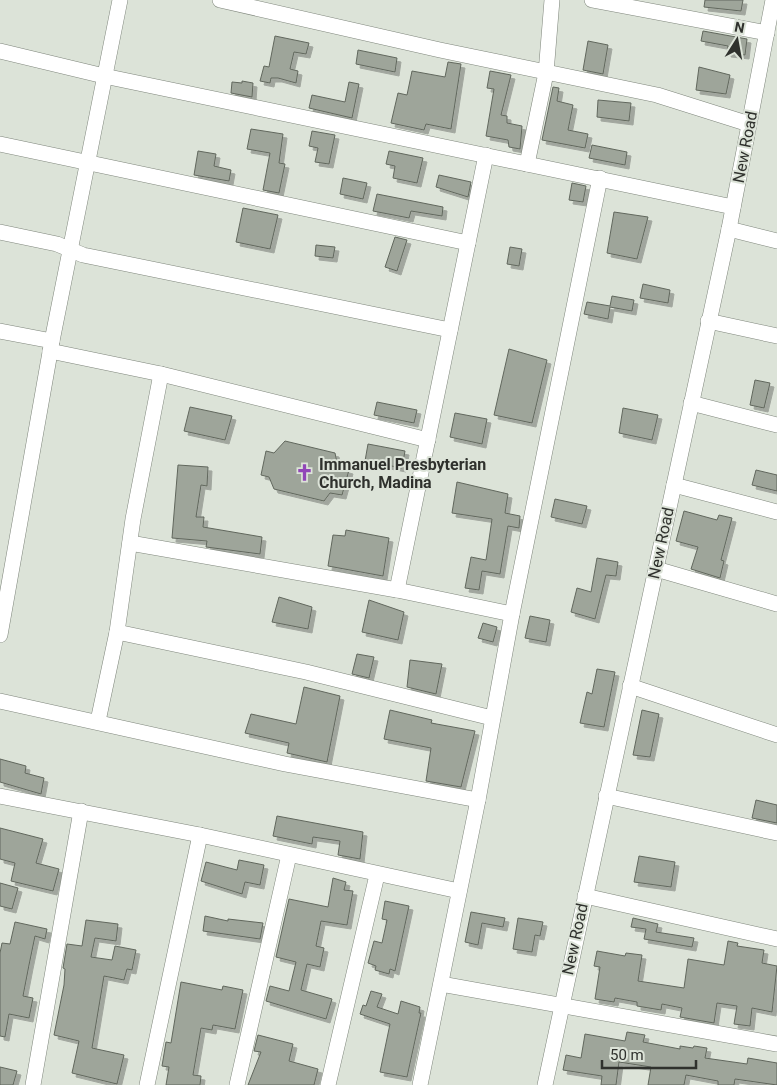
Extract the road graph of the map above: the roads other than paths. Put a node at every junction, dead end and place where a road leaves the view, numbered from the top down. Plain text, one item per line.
1 (120, 0) edge
2 (220, 0) edge
3 (552, 0) edge
4 (592, 0) edge
5 (773, 0) edge
6 (767, 33) junction
7 (0, 51) edge
8 (546, 73) junction
9 (104, 76) junction
10 (749, 124) junction
11 (0, 144) edge
12 (486, 155) junction
13 (87, 164) junction
14 (527, 164) junction
15 (600, 178) junction
16 (733, 207) junction
17 (729, 229) junction
18 (0, 232) edge
19 (777, 241) edge
20 (468, 243) junction
21 (70, 249) junction
22 (708, 321) junction
23 (450, 330) junction
24 (0, 331) edge
25 (777, 336) edge
26 (51, 346) junction
27 (161, 374) junction
28 (691, 403) junction
29 (777, 425) edge
30 (428, 440) junction
31 (674, 485) junction
32 (777, 512) edge
33 (130, 543) junction
34 (656, 569) junction
35 (397, 590) junction
36 (777, 604) edge
37 (512, 614) junction
38 (117, 632) junction
39 (0, 636) edge
40 (630, 686) junction
41 (0, 701) edge
42 (492, 718) junction
43 (98, 721) junction
44 (777, 735) edge
45 (0, 796) edge
46 (606, 796) junction
47 (478, 800) junction
48 (81, 811) junction
49 (777, 834) edge
50 (200, 835) junction
51 (289, 855) junction
52 (377, 875) junction
53 (459, 891) junction
54 (584, 896) junction
55 (777, 939) edge
56 (441, 984) junction
57 (561, 1007) junction
58 (777, 1044) edge
59 (547, 1084) edge
60 (33, 1085) edge
61 (147, 1085) edge
62 (236, 1085) edge
63 (328, 1085) edge
64 (420, 1085) edge

1 - 9 street
2 - 8 street
3 - 8 street
4 - 6 street
5 - 6 street, New Road
6 - 10 street, New Road
7 - 9 street
8 - 10 street
8 - 14 street
9 - 12 street
9 - 13 street
10 - 16 street, New Road
11 - 13 street
12 - 14 street
12 - 20 street
13 - 20 street
13 - 21 street
14 - 15 street
15 - 16 street
15 - 37 street
16 - 17 street, New Road
17 - 19 street
17 - 22 street, New Road
18 - 21 street
20 - 23 street
21 - 23 street
21 - 26 street
22 - 25 street
22 - 28 street, New Road
23 - 30 street
24 - 26 street
26 - 27 street
26 - 39 street
27 - 30 street
27 - 33 street
28 - 29 street
28 - 31 street, New Road
30 - 35 street
31 - 32 street
31 - 34 street, New Road
33 - 35 street
33 - 38 street
34 - 36 street
34 - 40 street, New Road
35 - 37 street
37 - 42 street
38 - 42 street
38 - 43 street
40 - 44 street
40 - 46 street, New Road
41 - 43 street
42 - 47 street
43 - 47 street
45 - 48 street
46 - 49 street
46 - 54 street, New Road
47 - 53 street
48 - 50 street
48 - 60 street
50 - 51 street
50 - 61 street
51 - 52 street
51 - 62 street
52 - 53 street
52 - 63 street
53 - 56 street
54 - 55 street
54 - 57 street, New Road
56 - 57 street
56 - 64 street
57 - 58 street
57 - 59 street, New Road

